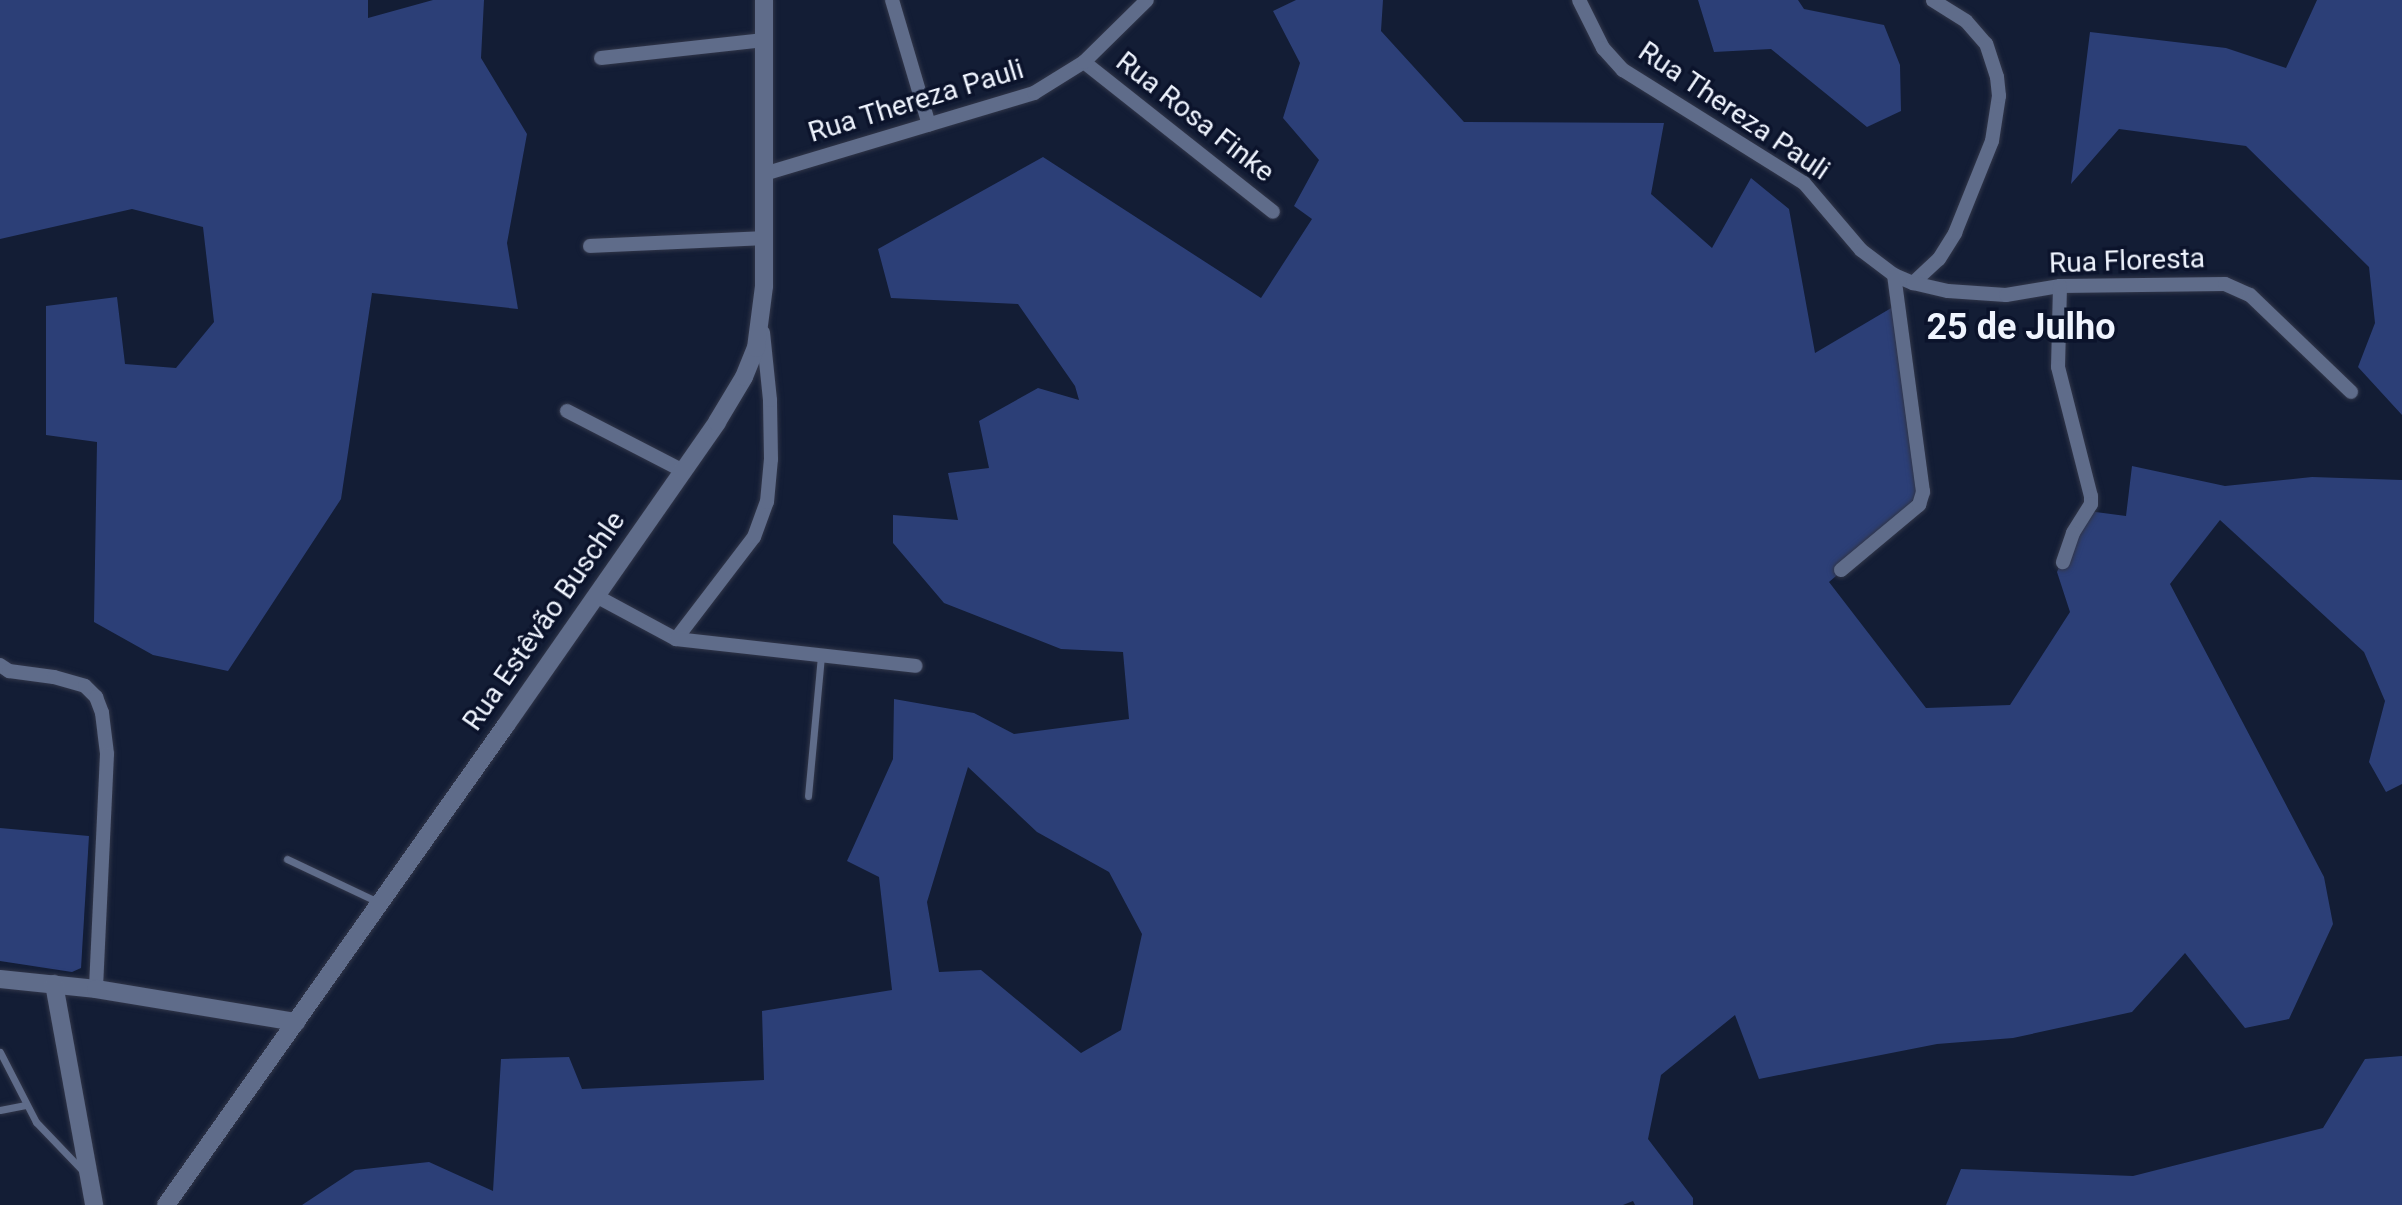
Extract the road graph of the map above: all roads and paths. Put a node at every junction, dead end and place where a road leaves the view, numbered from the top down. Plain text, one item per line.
1 (764, 0) edge
2 (892, 0) edge
3 (1147, 0) edge
4 (1579, 0) edge
5 (1933, 0) edge
6 (764, 40) junction
7 (601, 58) dead end
8 (1084, 62) junction
9 (929, 125) junction
10 (764, 174) junction
11 (1273, 212) dead end
12 (765, 238) junction
13 (590, 246) dead end
14 (1894, 275) junction
15 (1913, 283) junction
16 (2060, 286) junction
17 (761, 319) junction
18 (2351, 392) dead end
19 (567, 411) dead end
20 (683, 471) junction
21 (2063, 562) dead end
22 (1841, 570) dead end
23 (596, 596) junction
24 (676, 639) junction
25 (821, 654) junction
26 (0, 665) edge
27 (915, 666) dead end
28 (808, 796) dead end
29 (287, 859) dead end
30 (380, 903) junction
31 (0, 979) edge
32 (54, 984) junction
33 (96, 989) junction
34 (296, 1022) junction
35 (0, 1052) edge
36 (26, 1105) junction
37 (0, 1110) edge
38 (90, 1178) junction
39 (94, 1205) edge
40 (166, 1205) edge

1 - 6 street, Rua Estêvão Buschle
2 - 9 street
3 - 8 street, Rua Thereza Pauli
4 - 14 street, Rua Thereza Pauli
5 - 15 street
6 - 7 street
6 - 10 street, Rua Estêvão Buschle
8 - 9 street, Rua Thereza Pauli
8 - 11 street, Rua Rosa Finke
9 - 10 street, Rua Thereza Pauli
10 - 12 street, Rua Estêvão Buschle
12 - 13 street
12 - 17 street, Rua Estêvão Buschle
14 - 15 street, Rua Thereza Pauli
14 - 22 street
15 - 16 street, Rua Floresta
16 - 18 street, Rua Floresta
16 - 21 street
17 - 20 street, Rua Estêvão Buschle
17 - 24 street
19 - 20 street
20 - 23 street, Rua Estêvão Buschle
23 - 24 street
23 - 30 street, Rua Estêvão Buschle
24 - 25 street
25 - 27 street
25 - 28 lane
26 - 33 street
29 - 30 lane
30 - 34 street, Rua Estêvão Buschle
31 - 32 street
32 - 33 street
32 - 38 street
33 - 34 street
34 - 40 street, Rua Estêvão Buschle
35 - 36 lane
36 - 37 lane
36 - 38 lane
38 - 39 street

